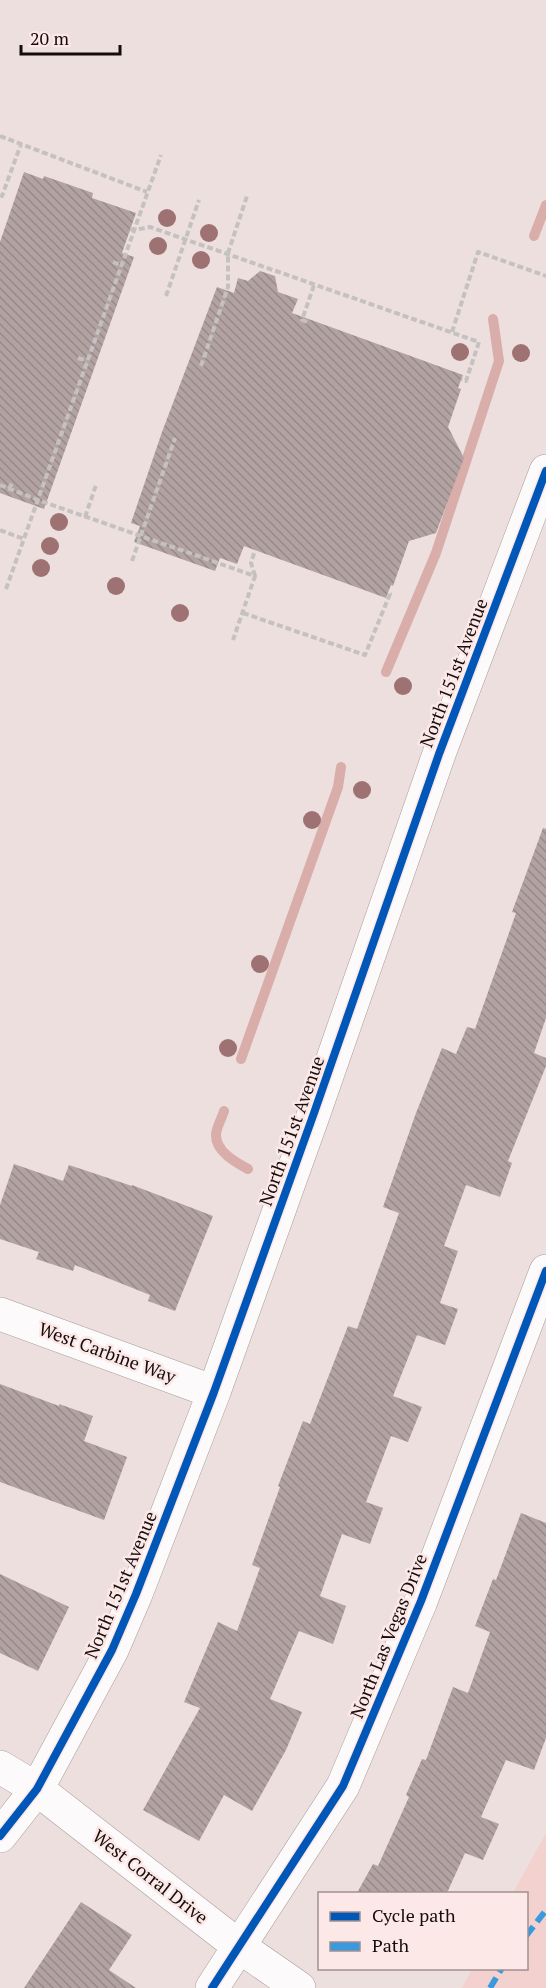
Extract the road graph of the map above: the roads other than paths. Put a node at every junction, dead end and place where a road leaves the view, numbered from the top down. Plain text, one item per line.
1 (546, 471) edge
2 (546, 1271) edge
3 (0, 1314) edge
4 (214, 1392) junction
5 (0, 1767) edge
6 (37, 1789) junction
7 (0, 1836) edge
8 (240, 1947) junction
9 (212, 1988) edge
10 (299, 1988) edge

1 - 4 street, North 151st Avenue
2 - 8 street, North Las Vegas Drive
3 - 4 street, West Carbine Way
4 - 6 street, North 151st Avenue
5 - 6 street, West Corral Drive
6 - 7 street, North 151st Avenue
6 - 8 street, West Corral Drive
8 - 9 street, North Las Vegas Drive
8 - 10 street, West Corral Drive

